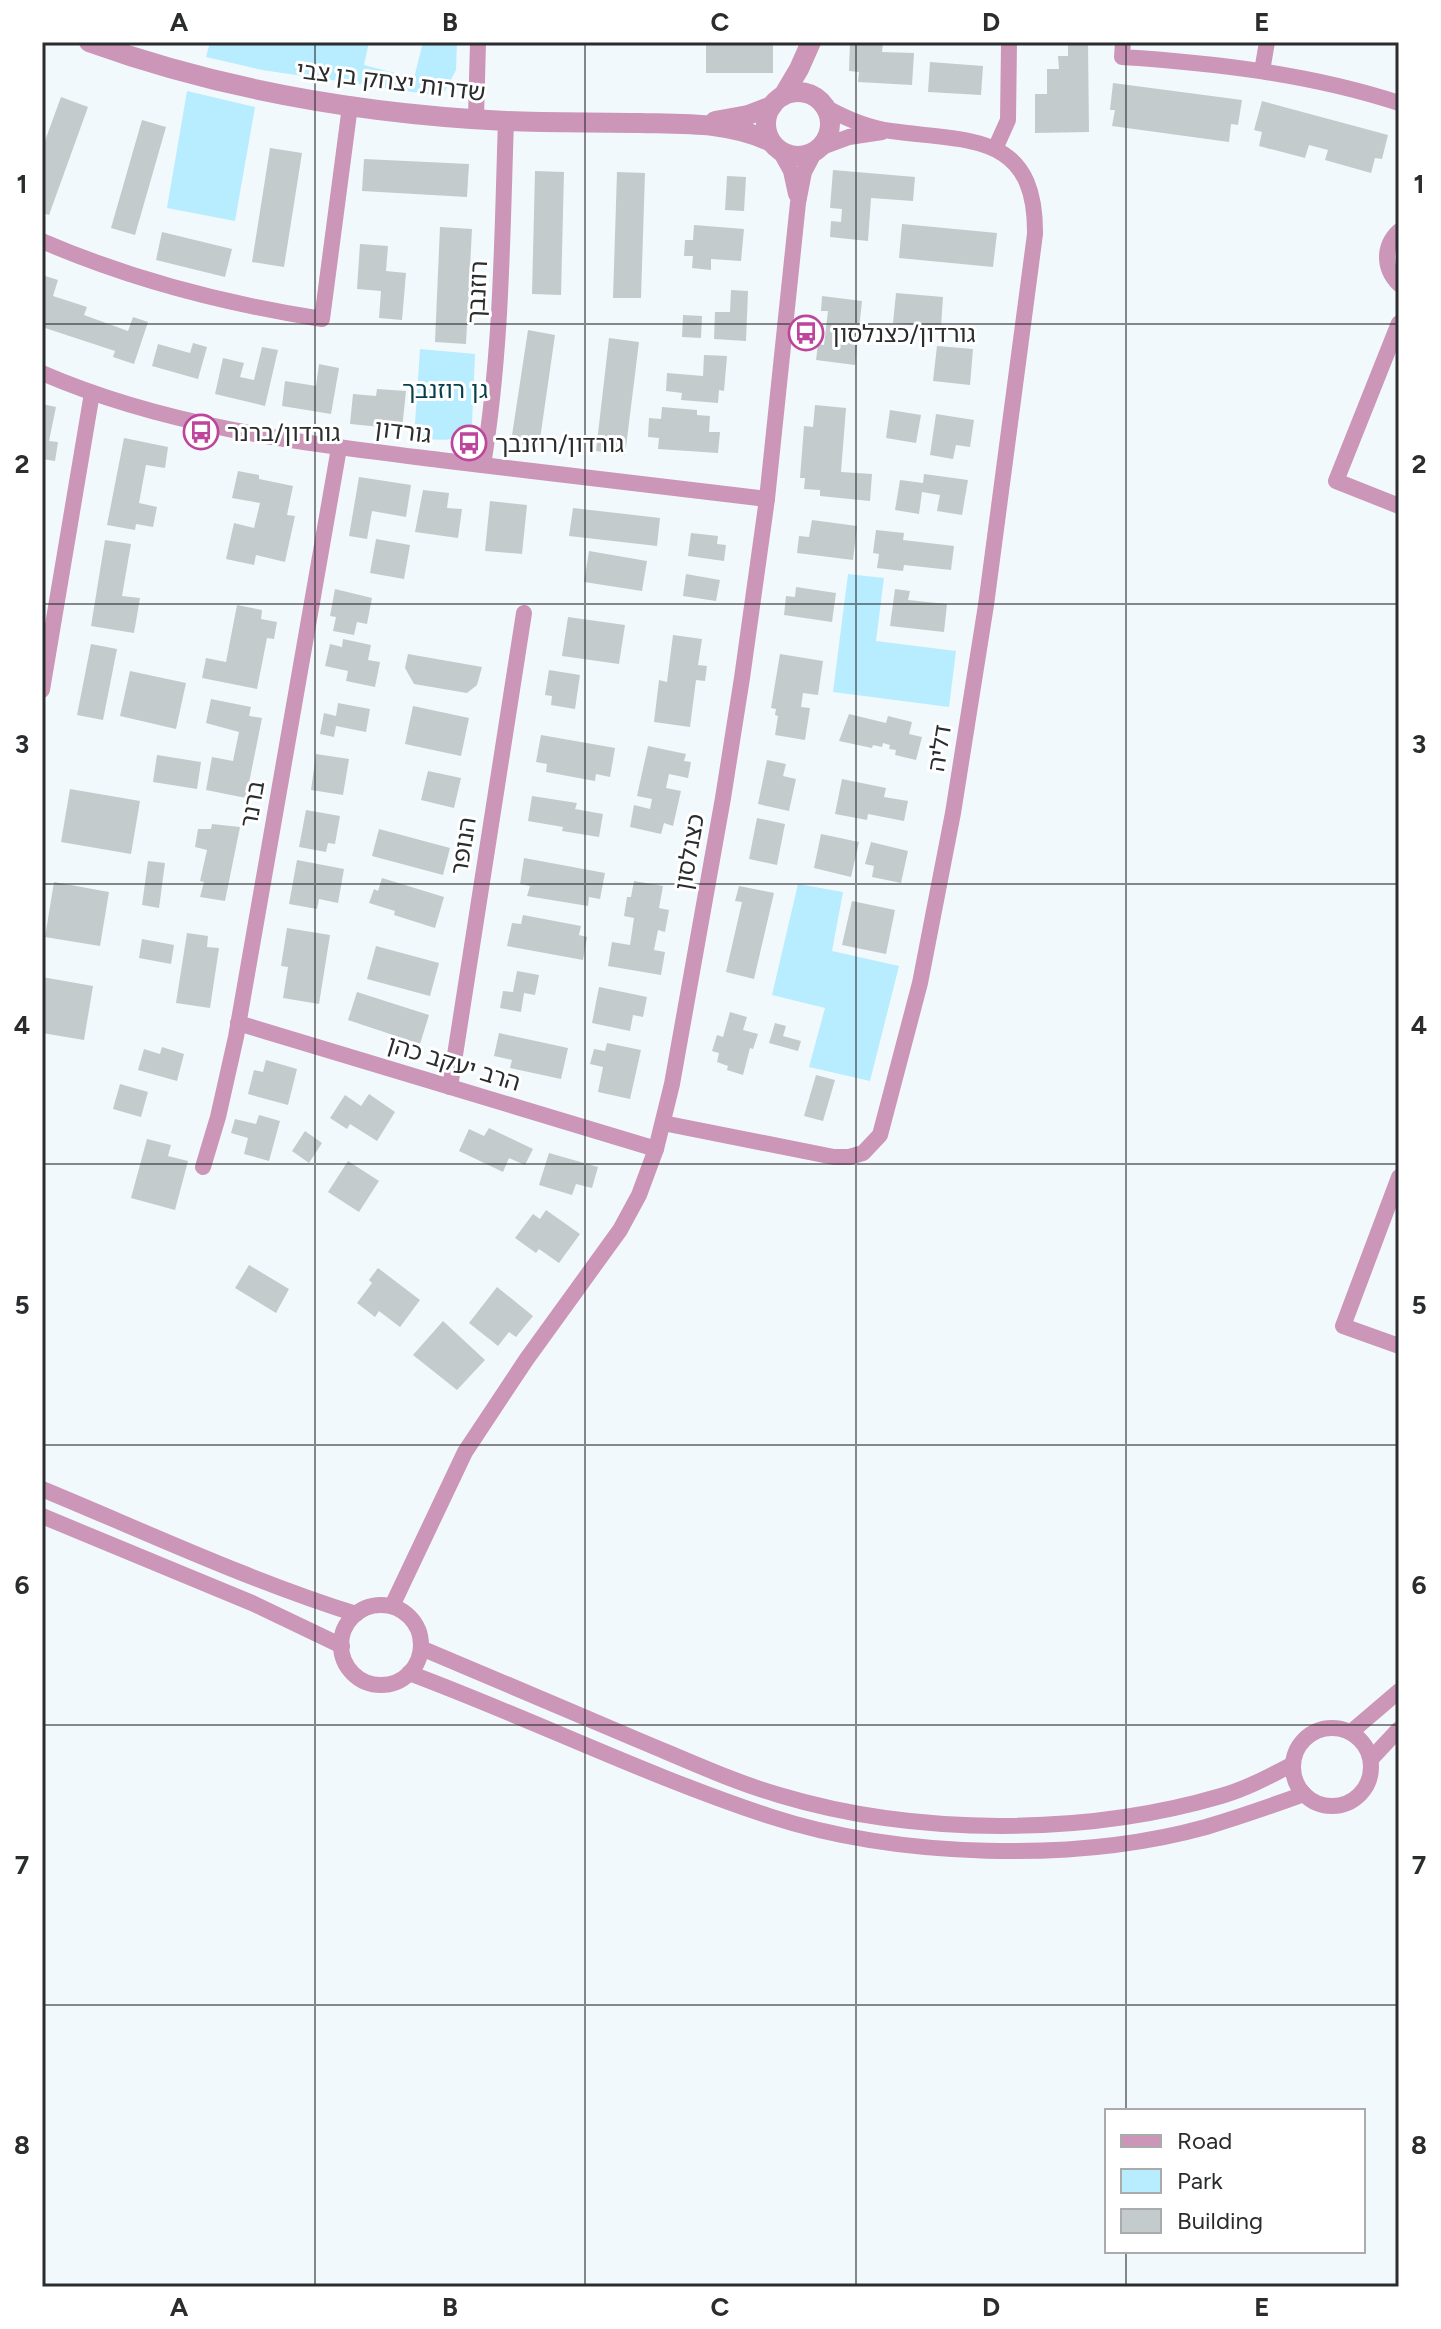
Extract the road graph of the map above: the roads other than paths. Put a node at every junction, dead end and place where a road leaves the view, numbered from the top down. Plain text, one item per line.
1 (89, 42) edge
2 (478, 42) edge
3 (812, 42) edge
4 (1009, 42) edge
5 (1123, 42) edge
6 (1267, 42) edge
7 (1262, 71) junction
8 (777, 101) junction
9 (1399, 103) edge
10 (824, 104) junction
11 (350, 106) junction
12 (476, 118) junction
13 (506, 121) junction
14 (695, 124) junction
15 (888, 131) junction
16 (776, 147) junction
17 (995, 149) junction
18 (818, 150) junction
19 (798, 203) junction
20 (1399, 231) edge
21 (42, 241) edge
22 (1399, 284) edge
23 (1399, 323) edge
24 (42, 373) edge
25 (92, 393) junction
26 (339, 448) junction
27 (483, 465) junction
28 (767, 499) junction
29 (1399, 506) edge
30 (524, 613) dead end
31 (42, 690) edge
32 (238, 1023) junction
33 (450, 1087) junction
34 (663, 1123) junction
35 (656, 1149) junction
36 (203, 1167) dead end
37 (1399, 1177) edge
38 (1399, 1346) edge
39 (42, 1489) edge
40 (42, 1516) edge
41 (392, 1606) junction
42 (356, 1614) junction
43 (342, 1646) junction
44 (421, 1648) junction
45 (409, 1673) junction
46 (1399, 1691) edge
47 (1399, 1729) edge
48 (1351, 1732) junction
49 (1371, 1759) junction
50 (1293, 1764) junction
51 (1304, 1794) junction

1 - 11 street, שדרות יצחק בן צבי
2 - 12 street
3 - 8 street
3 - 10 street
4 - 17 street
5 - 7 street
6 - 7 street
7 - 9 street
8 - 10 street
8 - 14 street, שדרות יצחק בן צבי
8 - 16 street
10 - 15 street
10 - 18 street
11 - 12 street, שדרות יצחק בן צבי
11 - 21 street
12 - 13 street, שדרות יצחק בן צבי
13 - 14 street, שדרות יצחק בן צבי
13 - 27 street, רוזנבך
14 - 16 street, שדרות יצחק בן צבי
15 - 17 street
15 - 18 street
16 - 18 street
16 - 19 street, כצנלסון
17 - 34 street, דליה
18 - 19 street, כצנלסון
19 - 28 street, כצנלסון
20 - 22 street
23 - 29 street
24 - 25 street, גורדון
25 - 26 street, גורדון
25 - 31 street
26 - 27 street, גורדון
26 - 32 street, ברנר
27 - 28 street, גורדון
28 - 34 street, כצנלסון
30 - 33 street, הנופר
32 - 33 street, הרב יעקב כהן
32 - 36 street, ברנר
33 - 35 street, הרב יעקב כהן
34 - 35 street, כצנלסון
35 - 41 street, כצנלסון
37 - 38 street
39 - 42 street
40 - 43 street
41 - 42 street
41 - 44 street
42 - 43 street
43 - 45 street
44 - 45 street
44 - 50 street
45 - 51 street
46 - 48 street
47 - 49 street
48 - 49 street
48 - 50 street
49 - 51 street
50 - 51 street

